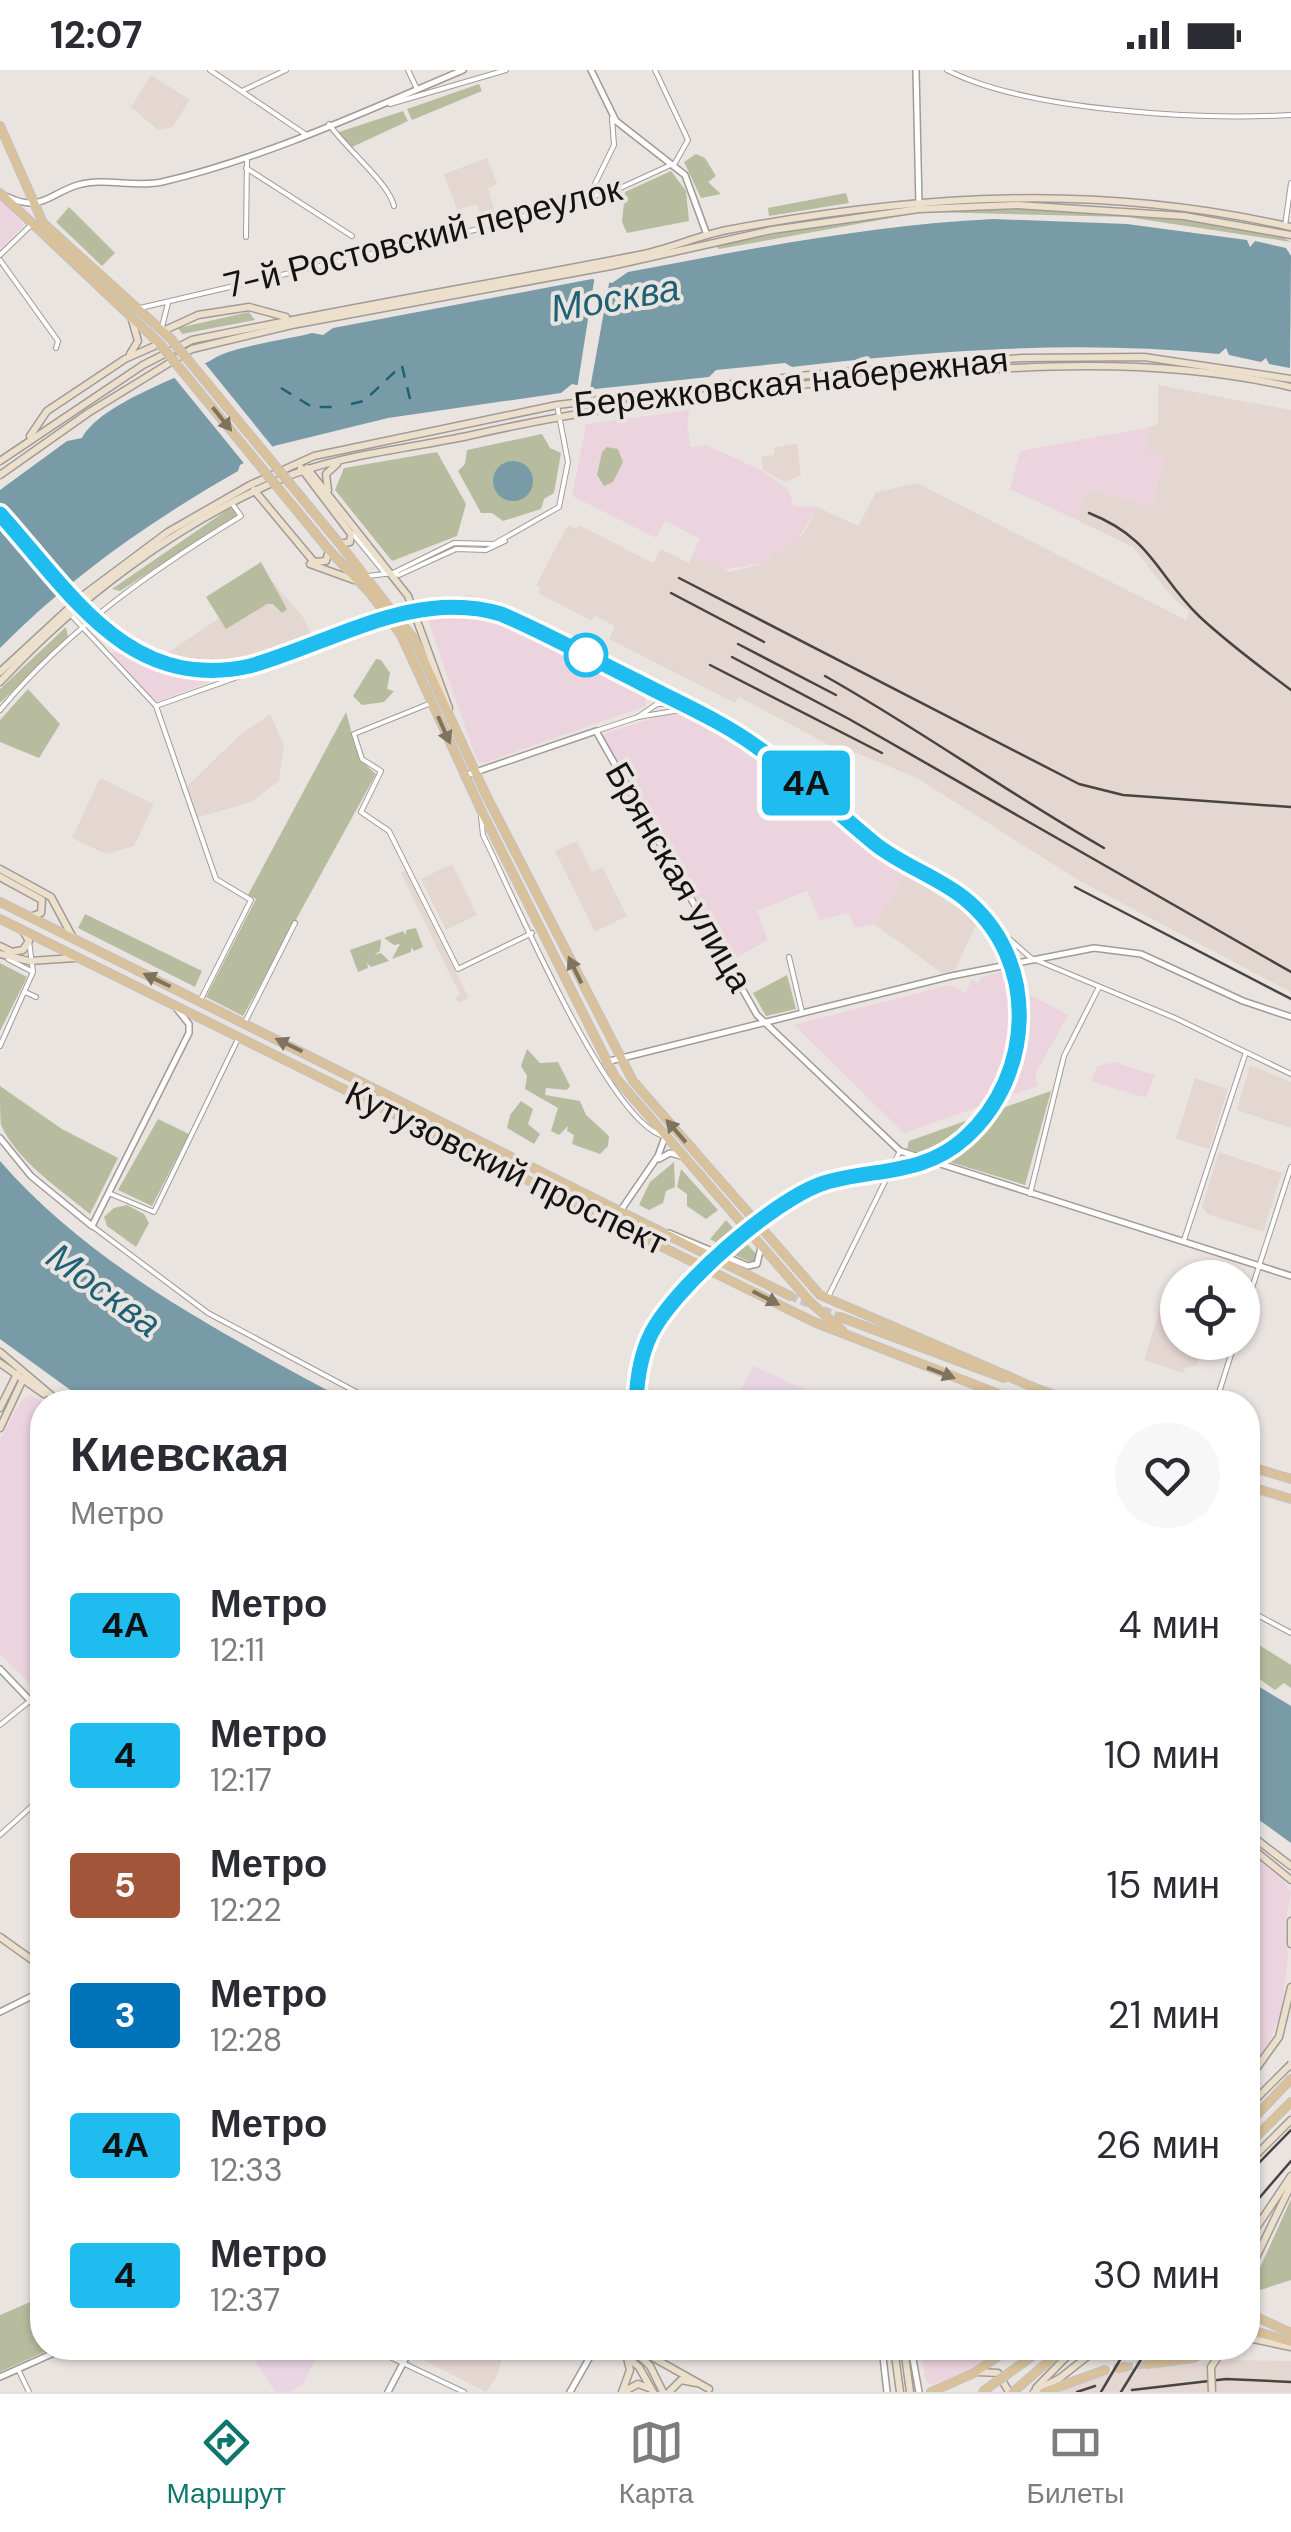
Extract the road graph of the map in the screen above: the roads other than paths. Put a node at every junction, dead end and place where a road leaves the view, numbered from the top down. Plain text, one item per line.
1 (210, 70) edge
2 (286, 70) edge
3 (408, 70) edge
4 (463, 70) edge
5 (506, 70) edge
6 (591, 70) edge
7 (655, 70) edge
8 (916, 70) edge
9 (947, 70) edge
10 (417, 90) junction
11 (242, 91) junction
12 (376, 106) junction
13 (611, 113) junction
14 (1291, 115) edge
15 (329, 124) junction
16 (0, 126) edge
17 (305, 134) junction
18 (247, 156) junction
19 (675, 164) junction
20 (246, 168) junction
21 (1291, 183) edge
22 (1, 194) edge
23 (590, 196) junction
24 (31, 204) junction
25 (919, 204) junction
26 (394, 206) dead end
27 (30, 226) junction
28 (1288, 227) edge
29 (1291, 235) edge
30 (352, 236) dead end
31 (246, 237) dead end
32 (708, 239) junction
33 (0, 258) edge
34 (168, 303) junction
35 (136, 307) junction
36 (240, 308) junction
37 (124, 309) junction
38 (292, 319) junction
39 (246, 329) junction
40 (169, 339) junction
41 (160, 344) junction
42 (56, 348) dead end
43 (125, 359) junction
44 (1291, 380) edge
45 (1291, 387) edge
46 (592, 406) junction
47 (558, 410) junction
48 (46, 414) junction
49 (57, 422) junction
50 (40, 434) junction
51 (22, 445) junction
52 (22, 457) junction
53 (0, 461) edge
54 (343, 461) junction
55 (299, 462) junction
56 (305, 470) junction
57 (0, 475) edge
58 (252, 488) junction
59 (334, 500) junction
60 (228, 504) junction
61 (345, 525) junction
62 (516, 533) junction
63 (339, 543) junction
64 (298, 546) junction
65 (329, 550) junction
66 (364, 573) junction
67 (393, 573) junction
68 (100, 592) junction
69 (370, 593) junction
70 (110, 604) junction
71 (72, 616) junction
72 (392, 622) junction
73 (83, 628) junction
74 (0, 672) edge
75 (0, 682) edge
76 (432, 703) junction
77 (657, 704) junction
78 (156, 706) junction
79 (0, 710) edge
80 (699, 710) junction
81 (658, 714) junction
82 (638, 717) junction
83 (452, 718) junction
84 (596, 732) junction
85 (475, 772) junction
86 (464, 776) junction
87 (491, 806) junction
88 (481, 811) junction
89 (863, 827) tunnel mouth
90 (884, 842) tunnel mouth
91 (0, 869) edge
92 (0, 878) edge
93 (0, 902) edge
94 (28, 916) junction
95 (0, 919) edge
96 (295, 923) dead end
97 (22, 930) junction
98 (532, 933) junction
99 (29, 941) junction
100 (76, 941) junction
101 (0, 951) edge
102 (788, 957) dead end
103 (1031, 958) junction
104 (81, 959) junction
105 (34, 960) junction
106 (33, 972) junction
107 (1099, 986) junction
108 (25, 992) junction
109 (36, 997) dead end
110 (200, 1002) junction
111 (172, 1004) junction
112 (802, 1012) junction
113 (1291, 1017) edge
114 (763, 1023) junction
115 (244, 1024) junction
116 (240, 1037) junction
117 (0, 1046) edge
118 (1246, 1055) junction
119 (618, 1058) junction
120 (606, 1062) junction
121 (1291, 1074) edge
122 (664, 1136) junction
123 (0, 1138) edge
124 (900, 1151) junction
125 (686, 1159) junction
126 (653, 1164) junction
127 (1291, 1167) edge
128 (111, 1194) junction
129 (1030, 1194) junction
130 (620, 1210) junction
131 (92, 1226) junction
132 (658, 1230) junction
133 (757, 1240) junction
134 (1183, 1242) junction
135 (1240, 1260) edge
136 (1260, 1263) edge
137 (1260, 1266) edge
138 (1291, 1276) edge
139 (790, 1296) tunnel mouth
140 (828, 1299) junction
141 (840, 1317) tunnel mouth
142 (863, 1343) junction
143 (0, 1352) edge
144 (1229, 1360) edge
145 (0, 1363) edge
146 (21, 1374) junction
147 (1033, 1387) junction
148 (42, 1390) edge
149 (352, 1390) edge
150 (987, 1390) edge
151 (1041, 1390) edge
152 (1220, 1390) edge
153 (0, 1408) edge
154 (0, 1428) edge
155 (1260, 1470) edge
156 (1291, 1479) edge
157 (1260, 1490) edge
158 (1291, 1500) edge
159 (1260, 1616) edge
160 (1291, 1633) edge
161 (0, 1669) edge
162 (30, 1699) edge
163 (30, 1701) edge
164 (0, 1725) edge
165 (30, 1809) edge
166 (0, 1835) edge
167 (1260, 1841) edge
168 (1260, 1854) edge
169 (1291, 1866) edge
170 (1291, 1884) edge
171 (1291, 1923) edge
172 (0, 1936) edge
173 (1291, 1944) edge
174 (30, 1958) edge
175 (1291, 1987) edge
176 (30, 1997) edge
177 (0, 2012) edge
178 (1288, 2026) edge
179 (1260, 2064) edge
180 (1291, 2064) edge
181 (1291, 2079) edge
182 (1260, 2096) edge
183 (1291, 2102) edge
184 (1260, 2111) edge
185 (1291, 2120) edge
186 (1260, 2133) edge
187 (1260, 2151) edge
188 (1291, 2176) edge
189 (1291, 2185) edge
190 (1260, 2222) edge
191 (1260, 2248) edge
192 (1260, 2318) edge
193 (1291, 2332) edge
194 (1260, 2333) edge
195 (1260, 2340) edge
196 (1291, 2344) edge
197 (38, 2360) edge
198 (396, 2360) edge
199 (406, 2360) edge
200 (588, 2360) edge
201 (627, 2360) edge
202 (631, 2360) edge
203 (645, 2360) edge
204 (656, 2360) edge
205 (883, 2360) edge
206 (896, 2360) edge
207 (909, 2360) edge
208 (911, 2360) edge
209 (993, 2360) edge
210 (1027, 2360) edge
211 (1050, 2360) edge
212 (1063, 2360) edge
213 (1083, 2360) edge
214 (1187, 2360) edge
215 (1216, 2360) edge
216 (405, 2364) junction
217 (1148, 2364) tunnel mouth
218 (18, 2369) junction
219 (1105, 2370) dead end
220 (974, 2373) junction
221 (0, 2377) edge
222 (690, 2380) junction
223 (712, 2390) edge
224 (29, 2392) edge
225 (388, 2392) edge
226 (464, 2392) edge
227 (570, 2392) edge
228 (623, 2392) edge
229 (653, 2392) edge
230 (666, 2392) edge
231 (698, 2392) edge
232 (887, 2392) edge
233 (900, 2392) edge
234 (910, 2392) edge
235 (919, 2392) edge
236 (931, 2392) edge
237 (982, 2392) edge
238 (1011, 2392) edge
239 (1032, 2392) edge
240 (1044, 2392) edge
241 (1212, 2392) edge

1 - 11 street
2 - 11 street
3 - 10 street
4 - 10 street
5 - 12 street
6 - 13 street
7 - 19 street
8 - 25 street
9 - 14 street
10 - 12 street
11 - 17 street
12 - 15 street
13 - 19 street
13 - 23 street
15 - 17 street
15 - 26 street
16 - 24 main road
17 - 18 street
18 - 20 street
18 - 24 street
19 - 23 street, 7-й Ростовский переулок
19 - 32 street
20 - 30 street
20 - 31 street
21 - 28 street
22 - 24 street
22 - 27 main road
23 - 34 street, 7-й Ростовский переулок
24 - 35 main road
25 - 28 main road
25 - 29 main road
25 - 32 main road
27 - 33 street
27 - 37 main road
32 - 38 main road
32 - 52 main road
33 - 42 street
34 - 35 street, 7-й Ростовский переулок
34 - 40 street
35 - 40 main road
36 - 38 main road
36 - 39 main road
36 - 40 main road
37 - 41 main road
37 - 43 main road
38 - 39 main road
39 - 40 main road
40 - 49 main road
40 - 63 main road, bridge
41 - 43 main road
41 -> 65 main road, bridge
43 - 48 main road
44 - 46 main road, Бережковская набережная
45 - 46 main road, Бережковская набережная
46 - 47 main road, Бережковская набережная
47 - 54 main road, Бережковская набережная
47 - 55 main road, Бережковская набережная
47 - 62 street
48 - 49 main road
48 - 50 main road
48 - 51 main road
49 - 50 main road
50 - 51 main road
50 - 52 main road
51 - 53 main road
52 - 57 main road
54 - 56 main road, Бережковская набережная
54 - 59 main road
55 - 56 main road
55 - 58 main road, Бережковская набережная
56 - 58 main road, Бережковская набережная
56 - 59 main road
56 - 61 main road
58 - 60 main road
58 - 64 main road
58 - 74 main road
59 - 67 main road
60 - 68 main road
60 - 70 street
61 - 63 main road
61 - 67 street
62 - 67 street
62 - 67 street
63 - 66 main road
64 - 65 main road
64 - 69 main road
65 - 69 main road
66 - 67 street
66 - 83 main road
67 - 83 main road
68 - 70 street
68 - 71 main road
69 - 72 main road
70 - 73 street
71 - 73 street
71 - 75 main road
72 - 76 main road
72 - 78 street
73 - 78 street
73 - 79 street
76 -> 86 main road
76 - 98 street
77 - 80 street
77 - 81 street
77 - 82 street
78 - 110 street
80 - 81 street
80 - 89 street
81 - 82 street
82 - 84 street
83 - 85 main road
84 - 85 street
84 - 114 street, Брянская улица
85 - 86 street
85 - 87 main road
86 - 88 main road
87 - 88 street
119 -> 87 main road
88 - 98 street
88 - 120 main road
90 - 103 street
91 - 100 main road
92 - 94 main road
93 - 94 main road, Кутузовский проспект
94 - 100 main road, Кутузовский проспект
95 - 97 main road, Кутузовский проспект
96 - 115 street
97 - 99 main road
97 - 104 main road, Кутузовский проспект
98 - 122 street
99 - 101 main road
99 - 105 street
110 -> 100 main road, Кутузовский проспект
101 - 105 main road
101 - 106 street
102 - 112 street
103 - 107 street
103 - 112 street
103 - 113 street
104 - 105 main road
104 - 111 main road, Кутузовский проспект
105 - 106 street
106 - 108 street
107 - 118 street
107 - 129 street
108 - 109 street
108 - 117 street
110 - 115 main road, Кутузовский проспект
111 - 116 main road, Кутузовский проспект
111 - 128 street
112 - 114 street
114 - 119 street
114 - 124 street, Брянская улица
130 -> 115 main road, Кутузовский проспект
116 - 128 street
116 -> 142 main road, Кутузовский проспект
118 - 121 street
118 - 134 street
119 - 120 street
140 -> 119 main road
120 - 122 main road
122 - 125 main road
122 - 126 street
123 - 131 street
124 - 129 street
124 - 140 street
125 - 126 street
125 - 133 main road
126 - 130 street
127 - 136 street
128 - 131 street
129 - 134 street
130 - 132 main road, Кутузовский проспект
131 - 149 street
132 - 133 street
132 - 139 main road, Кутузовский проспект
133 - 142 main road
134 - 135 street
137 - 138 street
140 - 147 main road
141 - 147 main road
142 -> 150 main road, Кутузовский проспект
143 - 146 main road
144 - 152 street
145 - 146 main road
146 - 148 main road
146 - 153 main road
146 - 154 main road
147 - 151 main road
155 - 156 main road
157 - 158 main road
159 - 160 street
161 - 162 street
163 - 164 street
165 - 166 street
167 - 169 main road
168 - 170 main road
171 - 173 main road
172 - 174 main road
175 - 178 main road
176 - 177 street
178 - 179 main road
180 - 182 main road, bridge
181 - 184 main road
183 - 186 main road
185 - 187 main road
188 - 190 main road
189 - 191 main road
192 - 193 main road
194 - 196 main road
195 - 196 main road
197 - 218 street
198 - 216 street
199 - 216 street
200 - 227 street
201 - 228 main road
202 - 229 main road
203 - 230 main road
204 - 223 main road
205 - 232 street
206 - 233 main road
207 - 234 main road
208 - 235 street
209 - 220 main road
210 - 237 main road, bridge
211 - 238 main road
212 - 239 main road
213 - 239 main road
214 - 217 main road
215 - 241 main road, bridge
216 - 225 street
216 - 226 street
218 - 221 street
218 - 224 street
219 - 240 main road
220 - 236 main road
220 - 238 main road
222 - 223 main road
222 - 230 main road
222 - 231 main road
228 - 229 main road

